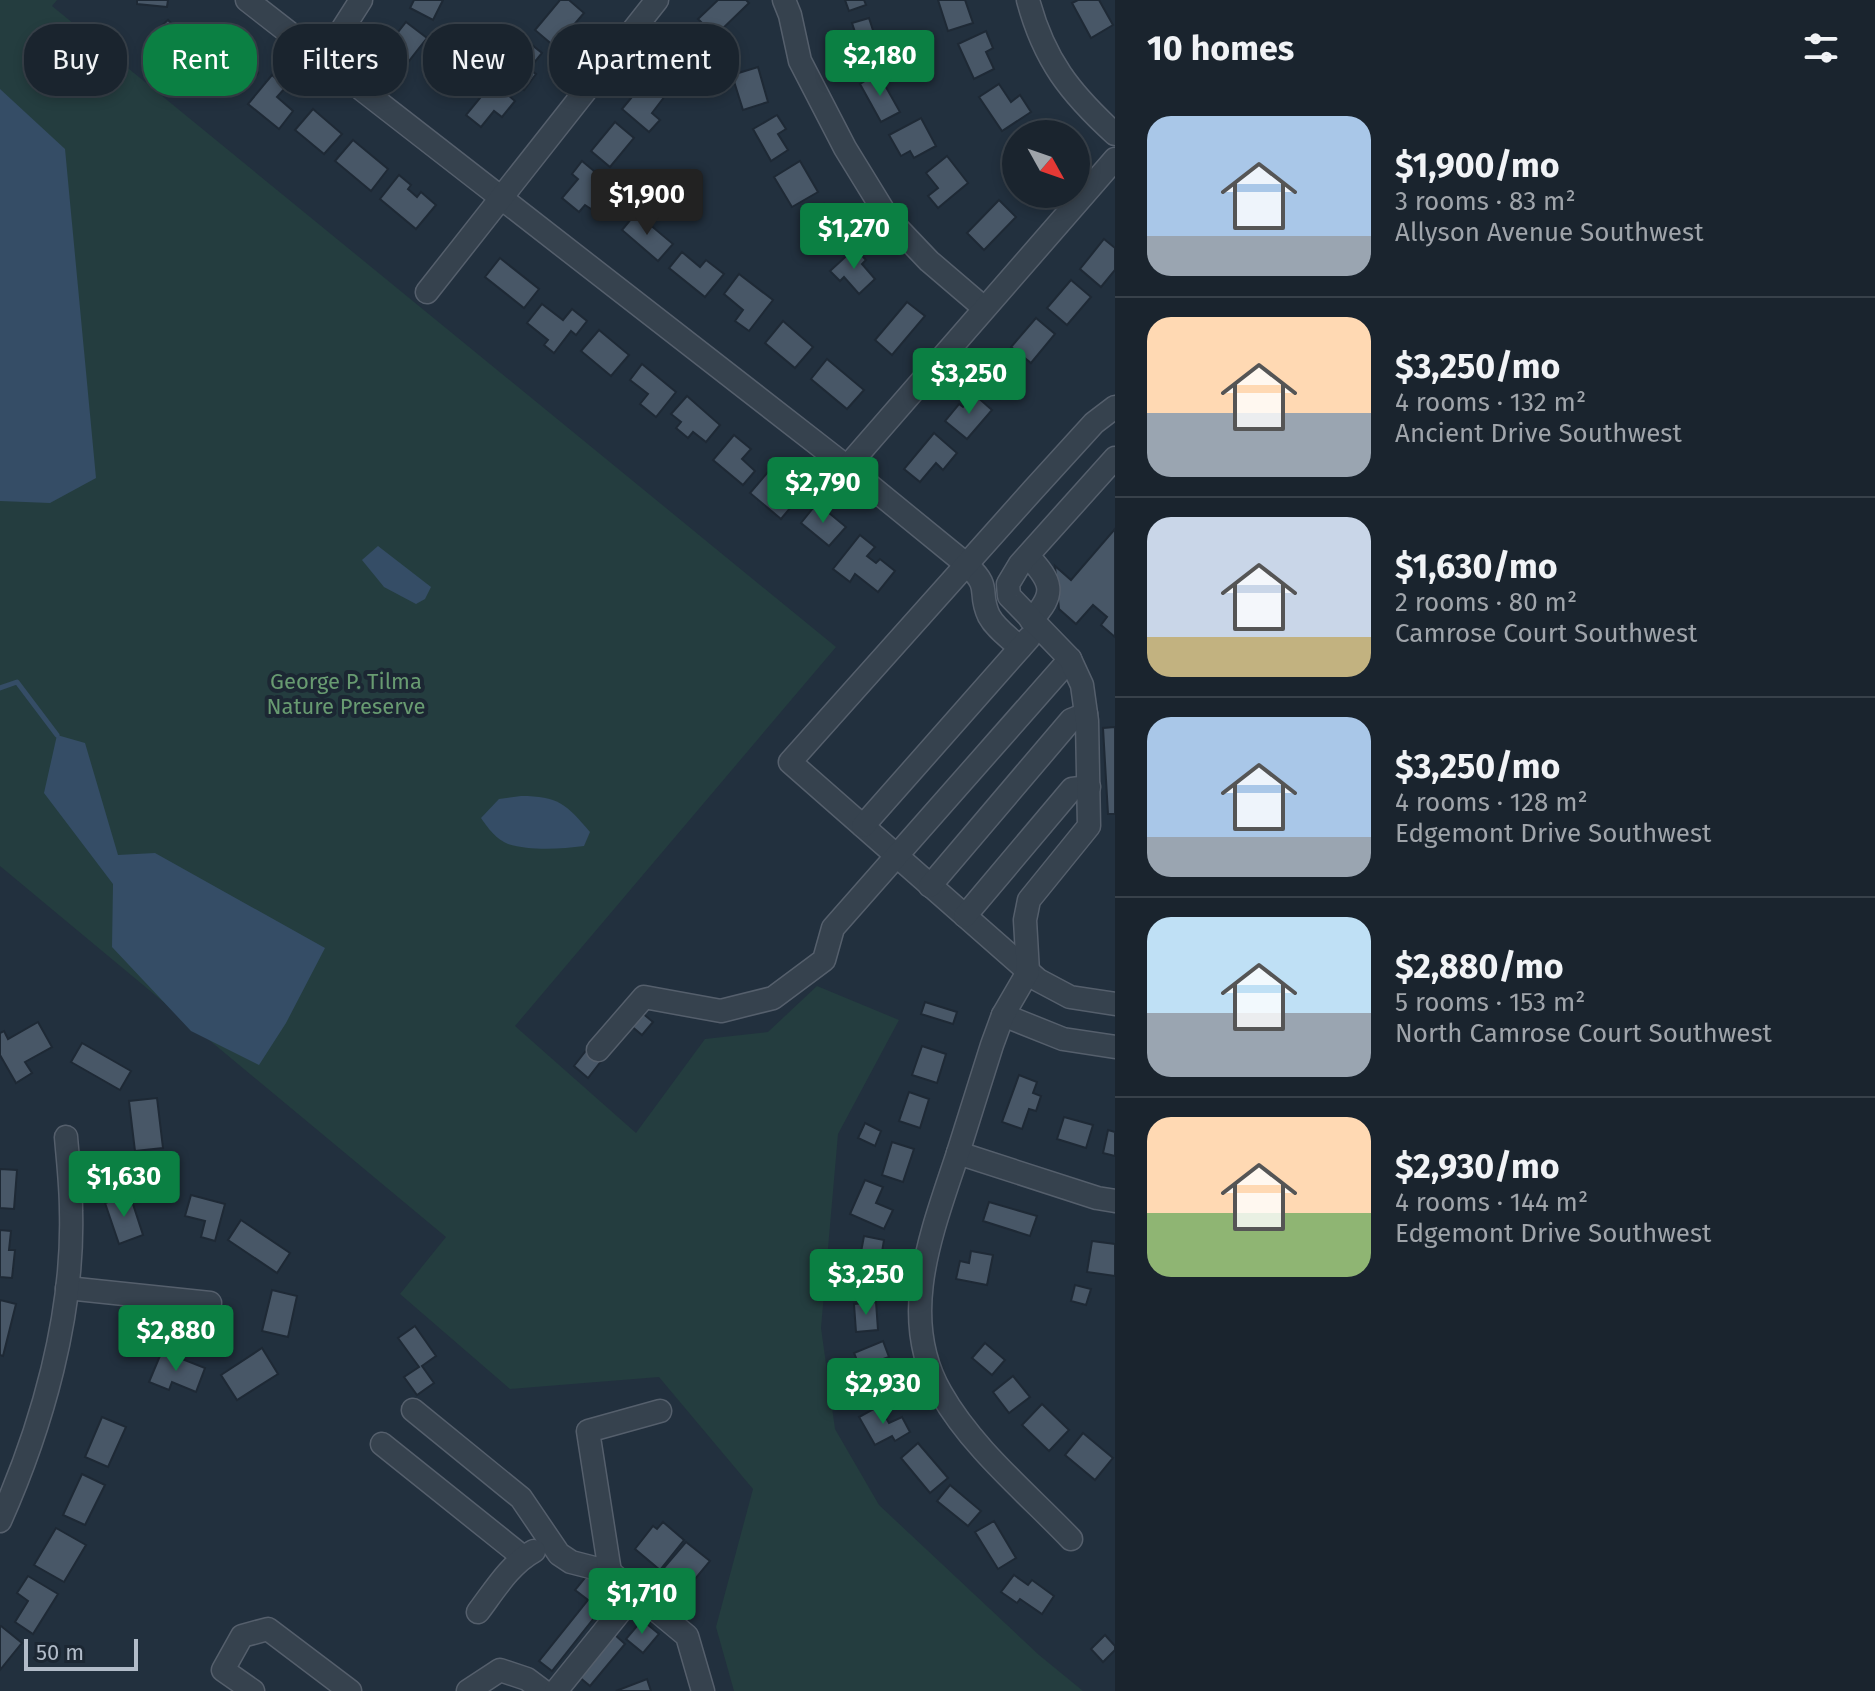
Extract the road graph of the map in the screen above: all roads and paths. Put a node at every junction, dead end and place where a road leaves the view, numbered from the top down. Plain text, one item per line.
1 (247, 0) edge
2 (361, 0) edge
3 (657, 0) edge
4 (784, 0) edge
5 (1028, 0) edge
6 (279, 24) edge
7 (346, 24) edge
8 (372, 96) edge
9 (1115, 134) edge
10 (1115, 159) edge
11 (500, 197) junction
12 (427, 292) dead end
13 (984, 308) junction
14 (1115, 407) edge
15 (1115, 458) edge
16 (847, 467) junction
17 (1028, 556) junction
18 (967, 565) junction
19 (1034, 624) junction
20 (1020, 648) junction
21 (1070, 659) junction
22 (1086, 714) junction
23 (1089, 787) junction
24 (863, 826) junction
25 (896, 855) junction
26 (930, 886) junction
27 (965, 916) junction
28 (1028, 972) junction
29 (1115, 1004) edge
30 (1003, 1015) junction
31 (1115, 1047) edge
32 (598, 1050) dead end
33 (66, 1137) dead end
34 (958, 1153) junction
35 (1115, 1201) edge
36 (67, 1288) junction
37 (210, 1303) dead end
38 (413, 1410) dead end
39 (660, 1411) dead end
40 (382, 1444) dead end
41 (0, 1521) edge
42 (1071, 1539) dead end
43 (550, 1544) junction
44 (523, 1557) junction
45 (610, 1572) junction
46 (635, 1593) junction
47 (478, 1612) dead end
48 (251, 1689) edge
49 (350, 1691) edge
50 (468, 1691) edge
51 (543, 1691) edge
52 (556, 1691) edge
53 (703, 1691) edge

1 - 6 street
2 - 7 street
3 - 11 street
4 - 13 street
5 - 9 street
8 - 11 street
10 - 13 street
11 - 12 street
11 - 16 street
13 - 16 street
14 - 18 street
15 - 17 street
16 - 18 street
17 - 19 street
17 - 19 street
18 - 20 street
18 - 24 street
19 - 20 street
19 - 21 street
20 - 24 street
21 - 22 street
21 - 25 street
22 - 23 street
22 - 26 street
23 - 27 street
23 - 28 street
24 - 25 street
25 - 26 street
25 - 32 street
26 - 27 street
27 - 28 street
28 - 29 street
28 - 30 street
30 - 31 street
30 - 34 street
33 - 36 street
34 - 35 street
34 - 42 street
36 - 37 street
36 - 41 street
38 - 43 street
39 - 45 street
40 - 44 street
43 - 44 street
43 - 45 street
44 - 47 street
45 - 46 street
46 - 52 street
46 - 53 street
48 - 49 street
50 - 51 street

